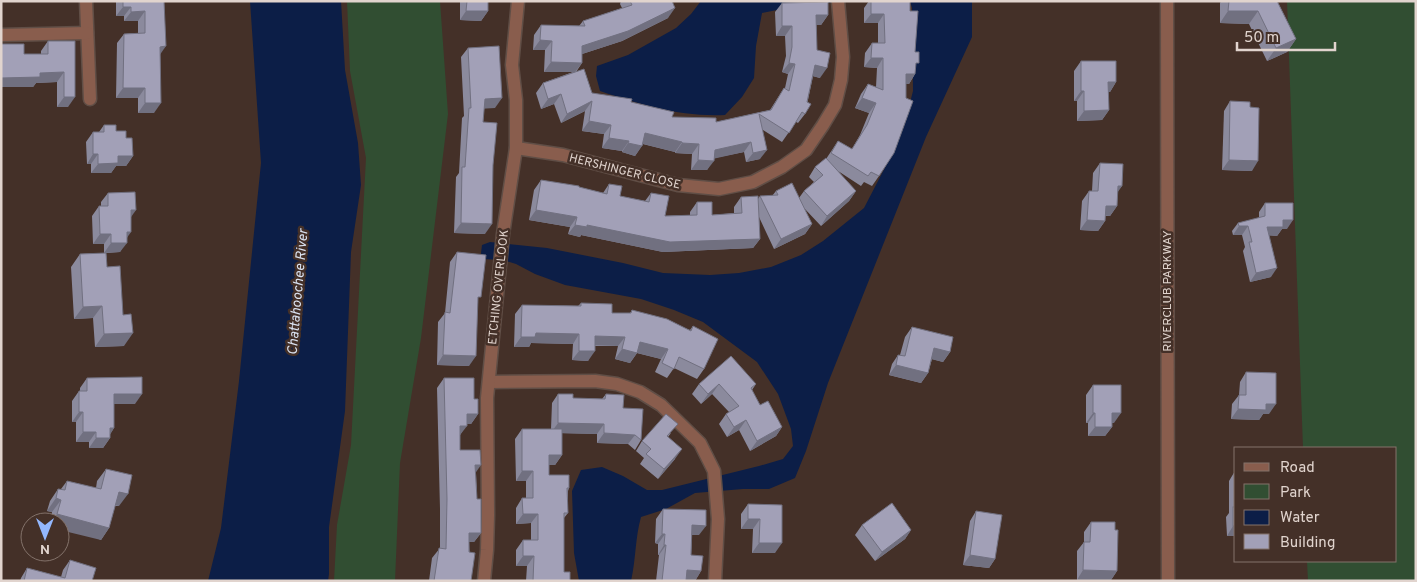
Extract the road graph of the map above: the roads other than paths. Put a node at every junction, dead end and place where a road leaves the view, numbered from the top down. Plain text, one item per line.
1 (86, 1) edge
2 (518, 1) edge
3 (1167, 1) edge
4 (838, 4) edge
5 (87, 33) junction
6 (1, 35) edge
7 (90, 99) dead end
8 (516, 148) junction
9 (489, 382) junction
10 (486, 578) edge
11 (714, 581) edge
12 (1168, 581) edge

1 - 5 street
2 - 8 street, ETCHING OVERLOOK
3 - 12 street, RIVERCLUB PARKWAY
4 - 8 street, HERSHINGER CLOSE
5 - 6 street
5 - 7 street
8 - 9 street, ETCHING OVERLOOK
9 - 10 street, ETCHING OVERLOOK
9 - 11 street

